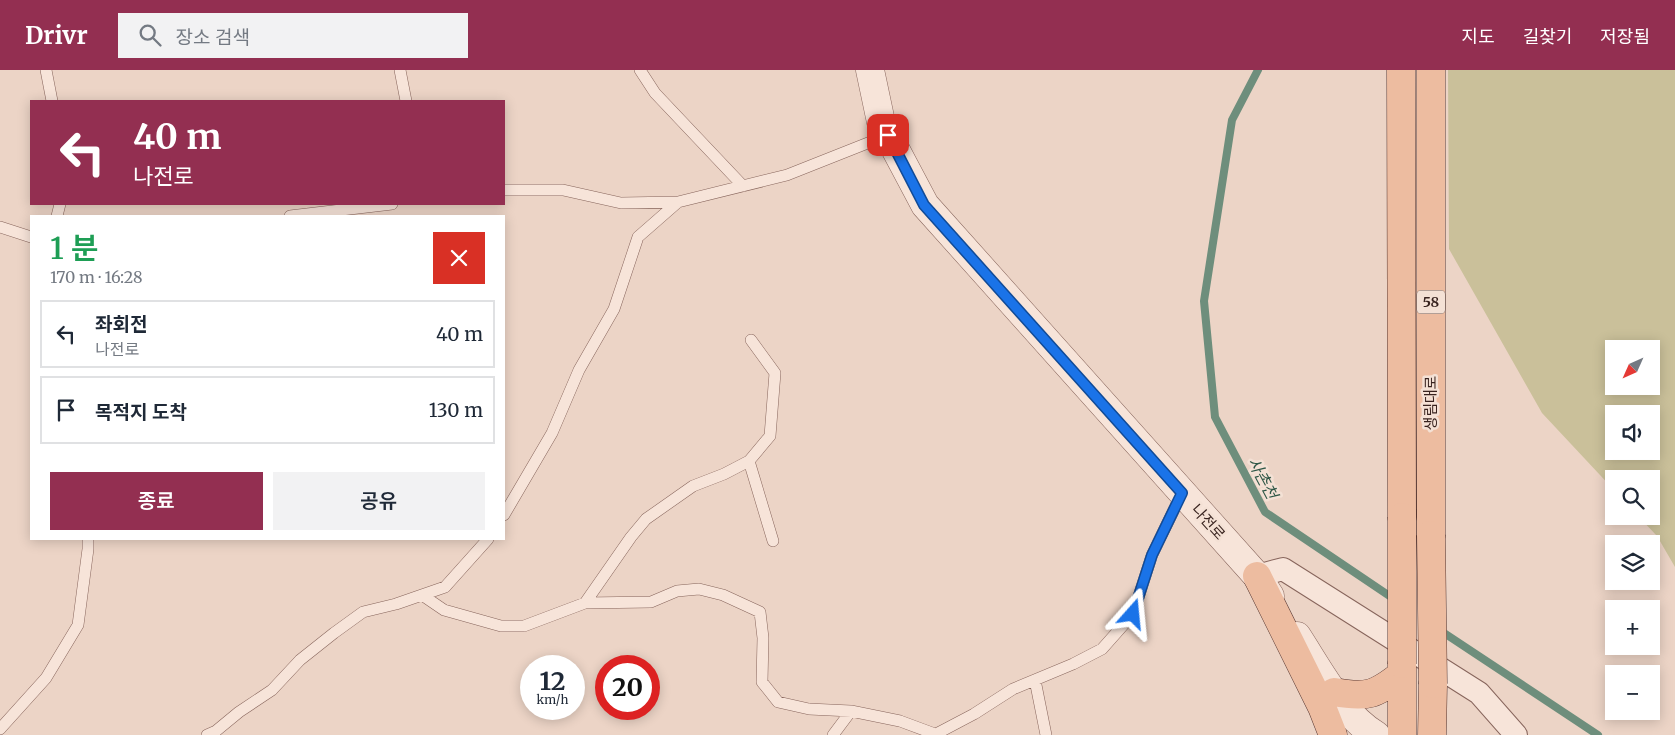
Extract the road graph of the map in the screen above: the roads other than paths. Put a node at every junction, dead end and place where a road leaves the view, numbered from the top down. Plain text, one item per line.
1 (46, 70) edge
2 (400, 70) edge
3 (640, 70) edge
4 (870, 70) edge
5 (1401, 70) edge
6 (1431, 70) edge
7 (52, 100) edge
8 (406, 100) edge
9 (888, 135) junction
10 (743, 186) junction
11 (505, 190) edge
12 (678, 202) junction
13 (384, 205) edge
14 (298, 215) edge
15 (0, 228) edge
16 (30, 237) edge
17 (751, 340) dead end
18 (749, 461) junction
19 (1182, 493) junction
20 (505, 513) edge
21 (88, 540) edge
22 (487, 540) edge
23 (773, 541) dead end
24 (1257, 576) junction
25 (422, 595) junction
26 (585, 603) junction
27 (1402, 669) junction
28 (1035, 680) junction
29 (1334, 692) junction
30 (851, 711) junction
31 (2, 731) edge
32 (207, 735) edge
33 (833, 735) edge
34 (934, 735) edge
35 (1046, 735) edge
36 (1333, 735) edge
37 (1376, 735) edge
38 (1402, 735) edge
39 (1432, 735) edge
40 (1516, 735) edge

1 - 7 lane
2 - 8 lane
3 - 10 lane
4 - 9 street, 나전로
5 - 27 main road, 생림대로 / 58, bridge
6 - 39 main road, 생림대로 / 58, bridge
9 - 10 lane
9 - 19 street, 나전로
10 - 12 lane
11 - 12 lane
12 - 20 lane
13 - 14 lane
15 - 16 lane
17 - 18 lane
18 - 23 lane
18 - 26 lane
19 - 24 street, 나전로
19 - 28 lane
21 - 31 lane
22 - 25 lane
24 - 29 street, 나전로
24 - 36 main road
24 - 40 street
25 - 26 lane
25 - 32 lane
26 - 30 lane
27 - 29 main road
27 - 38 main road, 생림대로 / 58
28 - 34 lane
28 - 35 lane
29 - 37 street, 나전로
30 - 33 lane
30 - 34 lane

